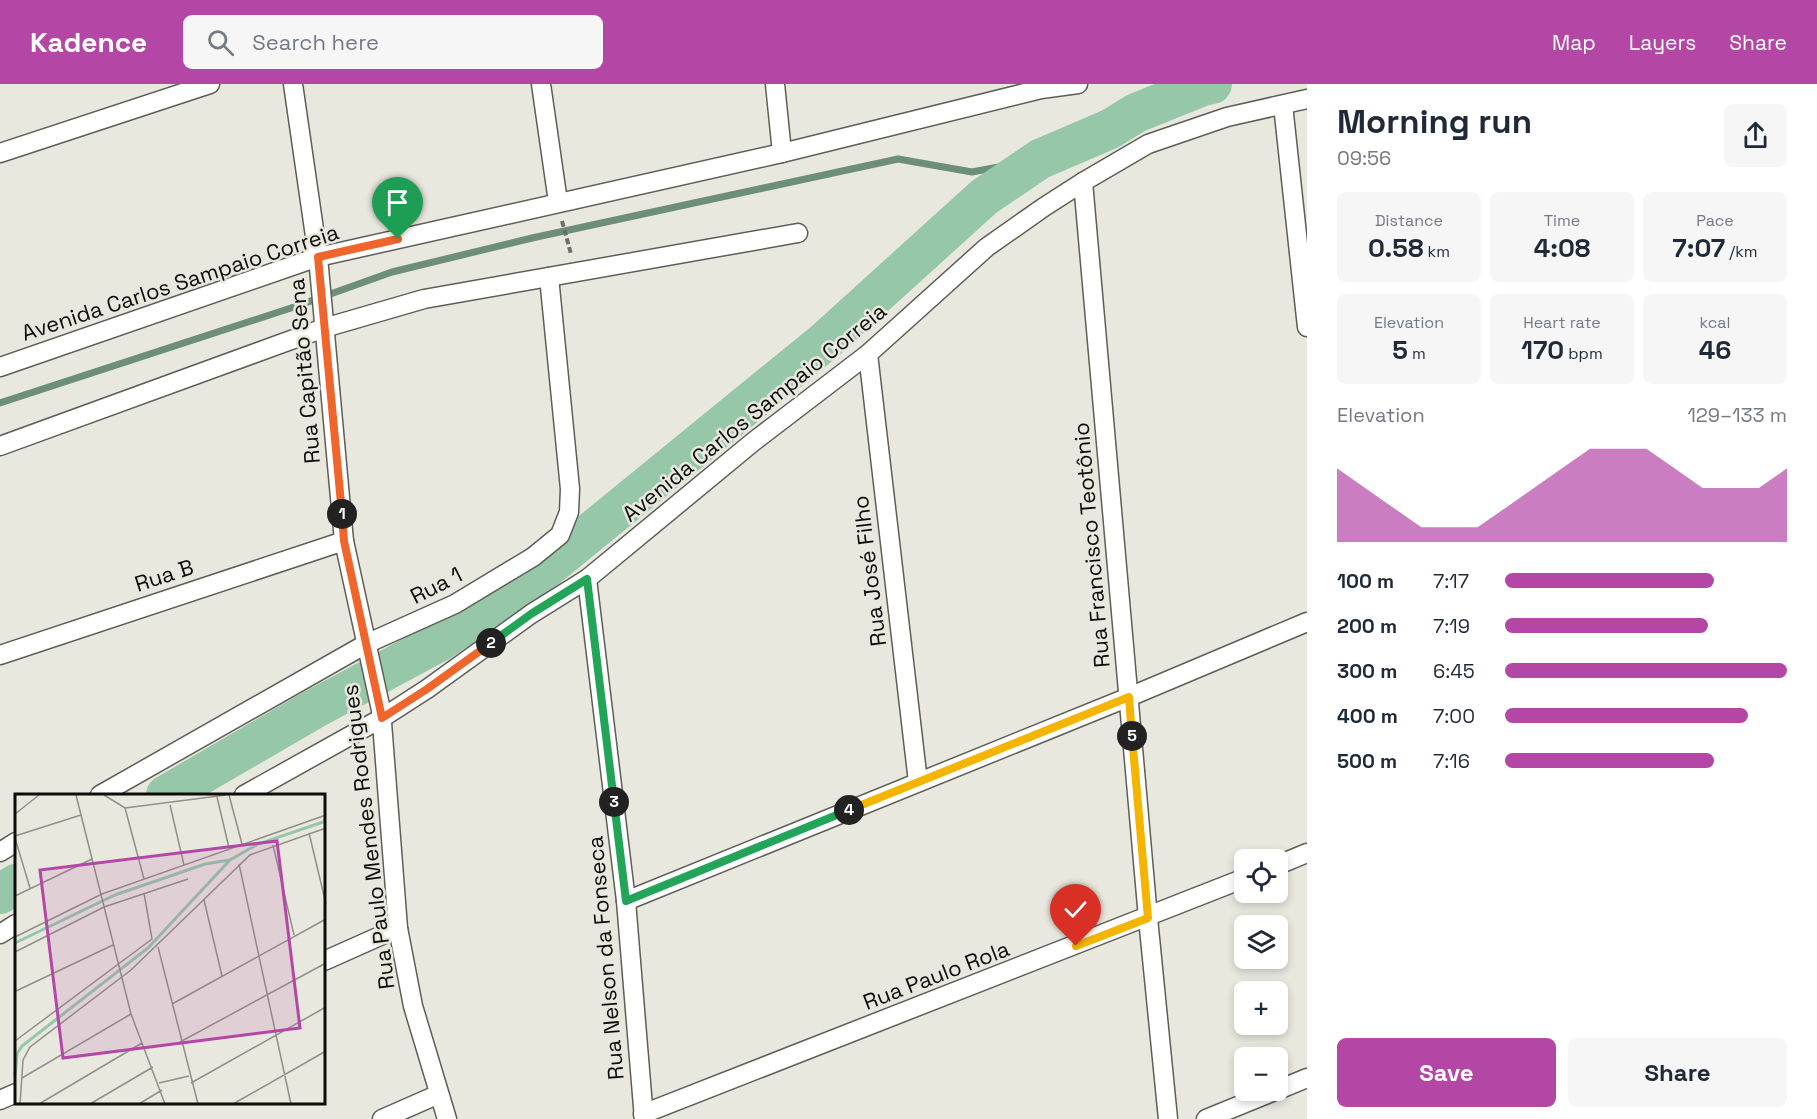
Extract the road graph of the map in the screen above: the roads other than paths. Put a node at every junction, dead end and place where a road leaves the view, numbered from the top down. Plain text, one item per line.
1 (210, 84) edge
2 (293, 84) edge
3 (541, 84) edge
4 (775, 84) edge
5 (1078, 84) edge
6 (1041, 86) edge
7 (1307, 99) edge
8 (1283, 105) junction
9 (0, 153) edge
10 (782, 153) junction
11 (1083, 182) junction
12 (558, 202) junction
13 (798, 233) dead end
14 (318, 257) junction
15 (549, 277) junction
16 (324, 321) junction
17 (1307, 327) edge
18 (868, 354) junction
19 (0, 367) edge
20 (0, 446) edge
21 (344, 541) junction
22 (587, 579) junction
23 (1307, 622) edge
24 (367, 648) junction
25 (0, 655) edge
26 (1129, 697) junction
27 (381, 714) junction
28 (918, 782) junction
29 (102, 794) edge
30 (246, 794) edge
31 (15, 843) edge
32 (0, 852) edge
33 (1307, 853) edge
34 (1288, 861) edge
35 (1234, 883) edge
36 (626, 901) junction
37 (1148, 918) junction
38 (15, 925) edge
39 (398, 928) junction
40 (0, 934) edge
41 (326, 960) edge
42 (1307, 1078) edge
43 (1288, 1086) edge
44 (15, 1093) edge
45 (439, 1094) junction
46 (0, 1100) edge
47 (1250, 1101) edge
48 (644, 1117) edge
49 (382, 1119) edge
50 (447, 1119) edge
51 (1168, 1119) edge
52 (1206, 1119) edge

1 - 9 street
2 - 14 street, Rua Capitão Sena
3 - 12 street
4 - 10 street
5 - 6 street, Avenida Carlos Sampaio Correia
6 - 10 street, Avenida Carlos Sampaio Correia
7 - 8 street, Avenida Carlos Sampaio Correia
8 - 11 street, Avenida Carlos Sampaio Correia
8 - 17 street
10 - 12 street, Avenida Carlos Sampaio Correia
11 - 18 street, Avenida Carlos Sampaio Correia
11 - 26 street, Rua Francisco Teotônio
12 - 14 street, Avenida Carlos Sampaio Correia
13 - 15 street
14 - 16 street, Rua Capitão Sena
14 - 19 street, Avenida Carlos Sampaio Correia
15 - 16 street
15 - 24 street, Rua 1
16 - 20 street
16 - 21 street, Rua Capitão Sena
18 - 22 street, Avenida Carlos Sampaio Correia
18 - 28 street, Rua José Filho
21 - 24 street, Rua Capitão Sena
21 - 25 street, Rua B
22 - 27 street, Avenida Carlos Sampaio Correia
22 - 36 street, Rua Nelson da Fonseca
23 - 26 street
24 - 27 street, Rua Paulo Mendes Rodrigues
24 - 29 street, Rua 1
26 - 28 street
26 - 37 street, Rua Francisco Teotônio
27 - 30 street, Avenida Carlos Sampaio Correia
27 - 39 street, Rua Paulo Mendes Rodrigues
28 - 36 street
31 - 32 street
33 - 34 street
35 - 37 street, Rua Paulo Rola
36 - 48 street, Rua Nelson da Fonseca
37 - 48 street, Rua Paulo Rola
37 - 51 street, Rua Francisco Teotônio
38 - 40 street
39 - 41 street
39 - 45 street, Rua Paulo Mendes Rodrigues
42 - 43 street
44 - 46 street
45 - 49 street
45 - 50 street, Rua Paulo Mendes Rodrigues
47 - 52 street

